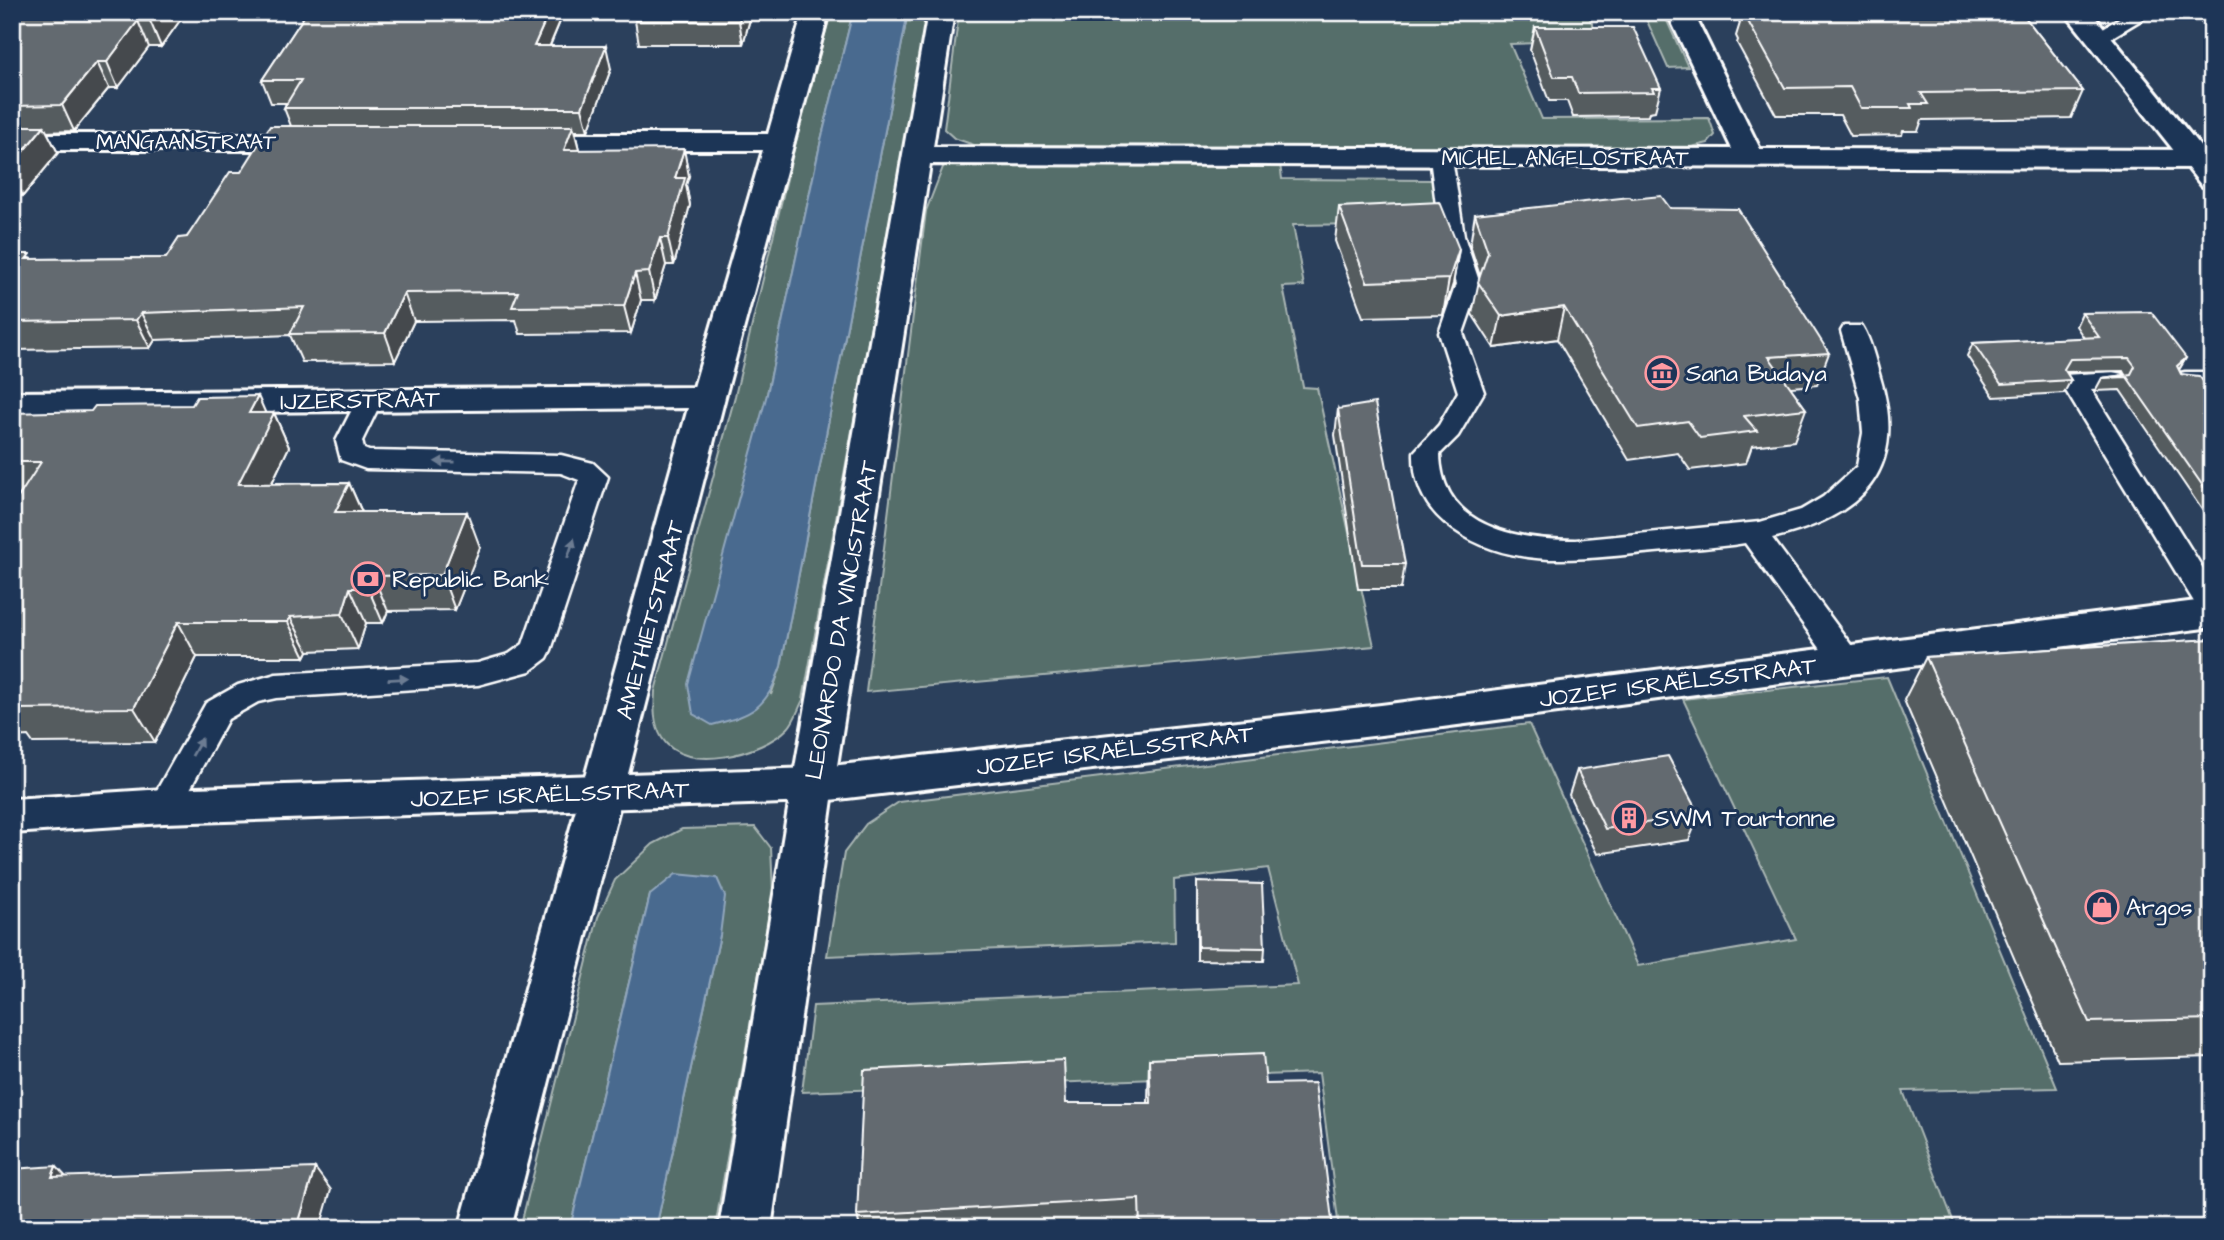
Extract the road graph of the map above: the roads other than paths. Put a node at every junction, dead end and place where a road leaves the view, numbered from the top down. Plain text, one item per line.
1 (816, 12) edge
2 (941, 12) edge
3 (1680, 12) edge
4 (2077, 12) edge
5 (2144, 12) edge
6 (2203, 12) edge
7 (2212, 20) edge
8 (2097, 38) junction
9 (12, 142) edge
10 (333, 142) edge
11 (501, 142) edge
12 (780, 142) junction
13 (919, 155) junction
14 (1441, 158) junction
15 (1751, 159) junction
16 (2206, 166) edge
17 (1853, 331) dead end
18 (2113, 380) edge
19 (2185, 380) edge
20 (2212, 380) edge
21 (708, 397) junction
22 (369, 400) junction
23 (12, 404) edge
24 (1752, 533) junction
25 (2212, 611) edge
26 (1846, 662) junction
27 (813, 785) junction
28 (604, 792) junction
29 (164, 806) junction
30 (12, 816) edge
31 (485, 1228) edge
32 (745, 1228) edge

1 - 12 street, AMETHIETSTRAAT
2 - 13 street, LEONARDO DA VINCISTRAAT
3 - 15 street
4 - 8 street
5 - 8 lane
6 - 7 lane
8 - 16 street
9 - 10 street, MANGAANSTRAAT
11 - 12 street
12 - 21 street, AMETHIETSTRAAT
13 - 14 street, MICHEL ANGELOSTRAAT
13 - 27 street, LEONARDO DA VINCISTRAAT
14 - 15 street, MICHEL ANGELOSTRAAT
14 - 24 lane
15 - 16 street, MICHEL ANGELOSTRAAT
17 - 24 lane
18 - 25 lane
19 - 20 lane
21 - 22 street, IJZERSTRAAT
21 - 28 street, AMETHIETSTRAAT
22 - 23 street, IJZERSTRAAT
29 -> 22 lane
24 - 26 lane
25 - 26 street, JOZEF ISRAËLSSTRAAT
26 - 27 street, JOZEF ISRAËLSSTRAAT
27 - 28 street, JOZEF ISRAËLSSTRAAT
27 - 32 street, LEONARDO DA VINCISTRAAT
28 - 29 street, JOZEF ISRAËLSSTRAAT
28 - 31 street, AMETHIETSTRAAT
29 - 30 street, JOZEF ISRAËLSSTRAAT

